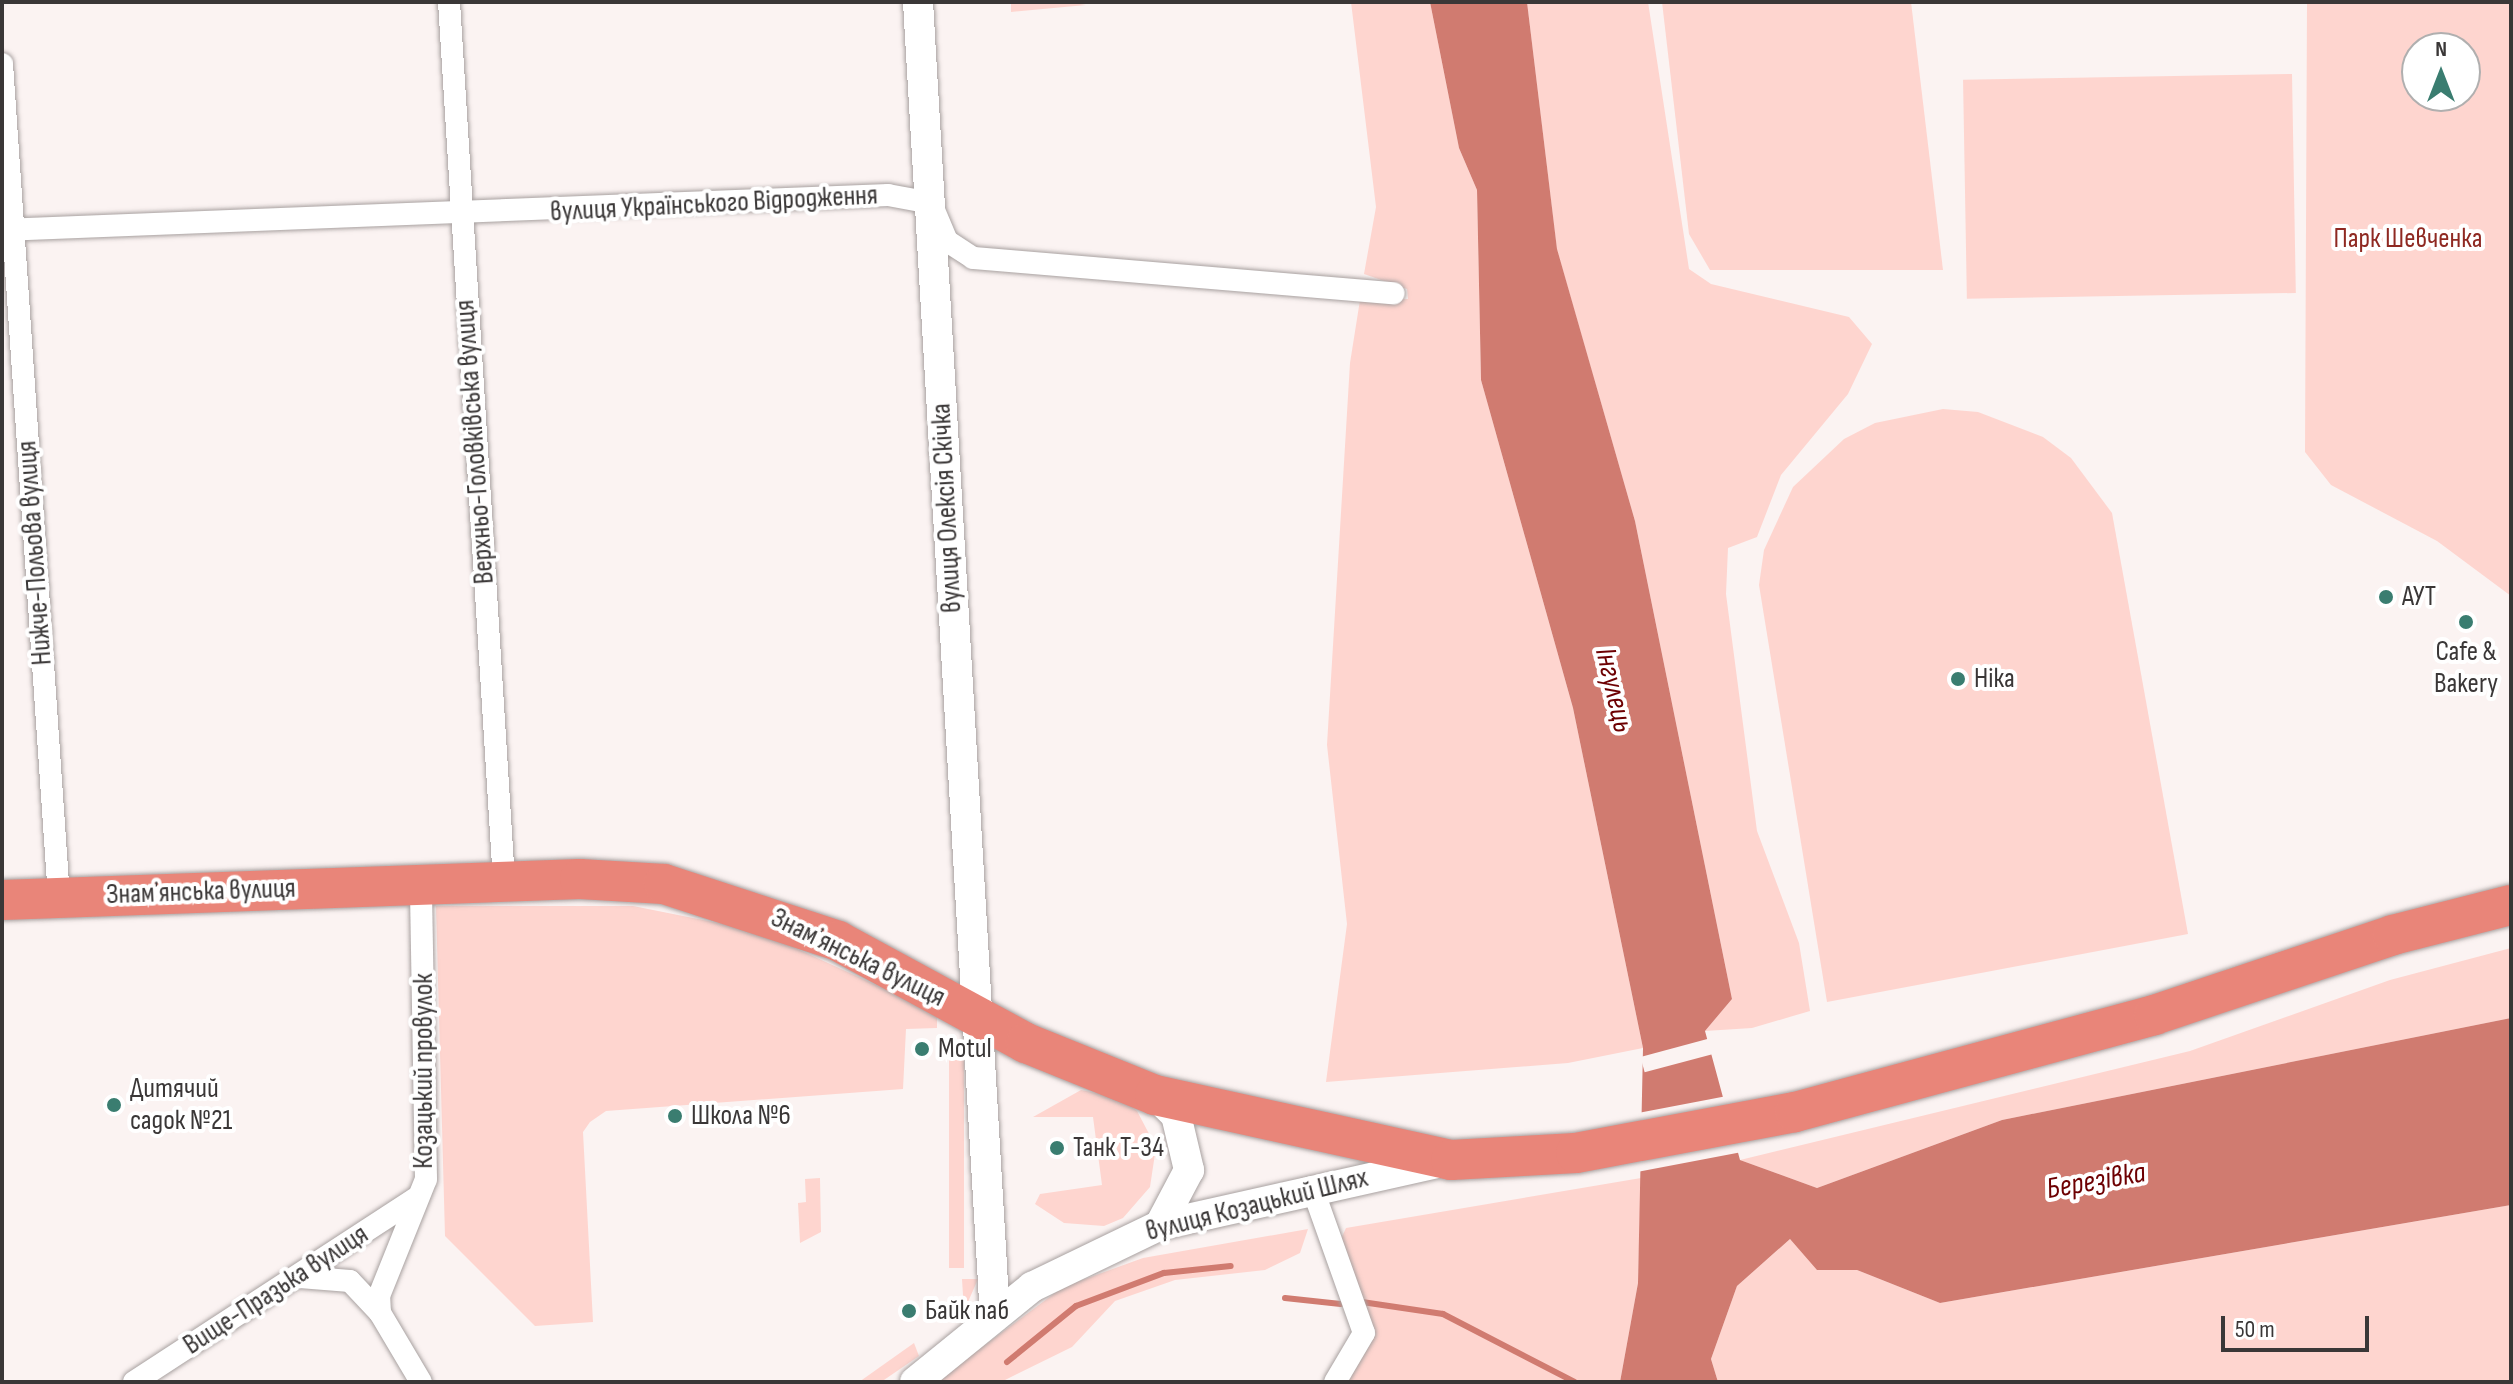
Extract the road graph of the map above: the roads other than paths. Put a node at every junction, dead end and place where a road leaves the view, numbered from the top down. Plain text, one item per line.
1 (449, 2) edge
2 (918, 2) edge
3 (2, 64) edge
4 (931, 203) junction
5 (458, 216) junction
6 (7, 230) edge
7 (1394, 293) dead end
8 (504, 881) junction
9 (421, 883) junction
10 (59, 898) junction
11 (2, 900) edge
12 (2511, 905) edge
13 (973, 1014) junction
14 (1155, 1095) junction
15 (1451, 1160) junction
16 (1312, 1187) junction
17 (417, 1197) junction
18 (1160, 1225) junction
19 (298, 1277) junction
20 (380, 1313) junction
21 (995, 1316) junction
22 (134, 1382) edge
23 (421, 1382) edge
24 (915, 1382) edge
25 (1335, 1382) edge

1 - 5 street, Верхньо-Головківська вулиця
2 - 4 street, вулиця Олексія Скічка
3 - 6 street, Нижче-Польова вулиця
4 - 5 street, вулиця Українського Відродження
4 - 7 street
4 - 13 street, вулиця Олексія Скічка
5 - 6 street, вулиця Українського Відродження
5 - 8 street, Верхньо-Головківська вулиця
6 - 10 street, Нижче-Польова вулиця
8 - 9 highway, Знамʼянська вулиця
8 - 13 highway, Знамʼянська вулиця
9 - 10 highway, Знамʼянська вулиця
9 - 17 street, Козацький провулок
10 - 11 highway, Знамʼянська вулиця
12 - 15 highway, Знамʼянська вулиця
13 - 14 highway, Знамʼянська вулиця
13 - 21 street, вулиця Олексія Скічка
14 - 15 highway, Знамʼянська вулиця
14 - 18 street
15 - 16 street, вулиця Козацький Шлях
16 - 18 street, вулиця Козацький Шлях
16 - 25 street
17 - 19 street, Вище-Празька вулиця
17 - 20 street, Козацький провулок
18 - 21 street, вулиця Козацький Шлях
19 - 20 street
19 - 22 street, Вище-Празька вулиця
20 - 23 street
21 - 24 street, вулиця Козацький Шлях

